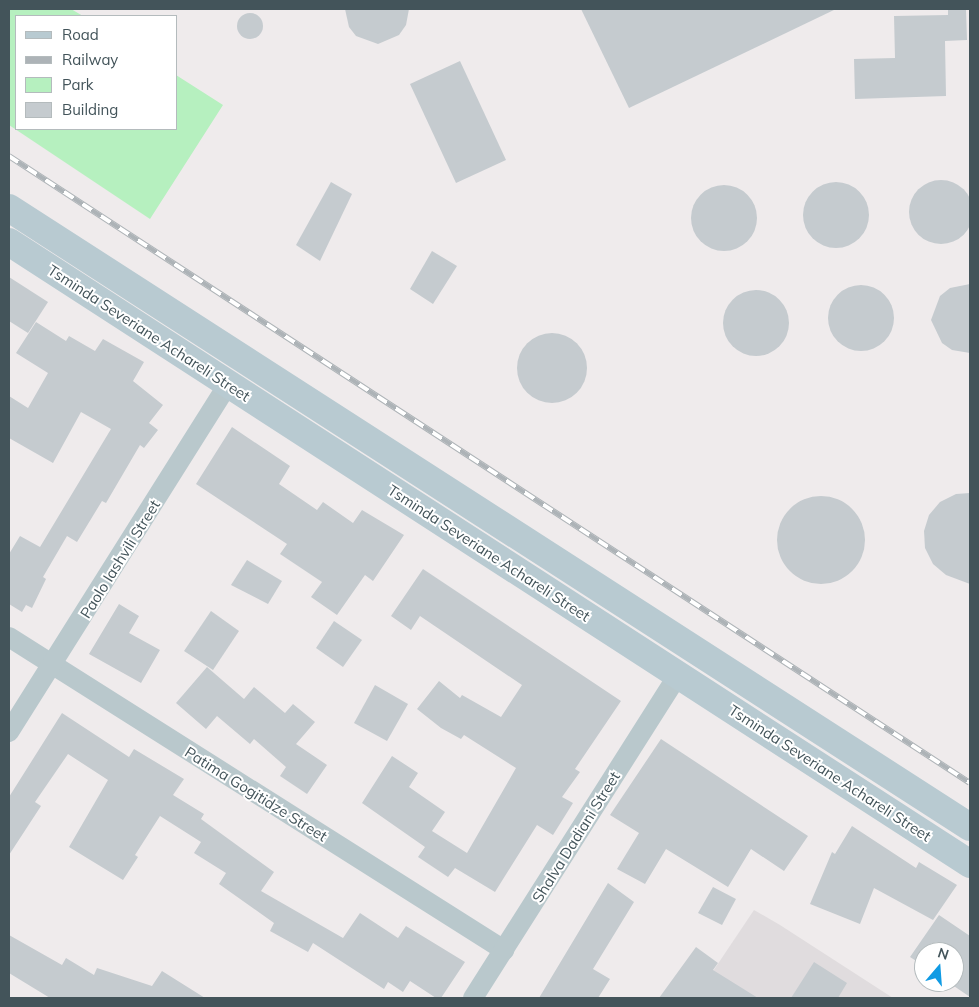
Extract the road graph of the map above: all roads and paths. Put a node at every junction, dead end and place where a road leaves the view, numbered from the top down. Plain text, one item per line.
1 (9, 208) edge
2 (9, 242) edge
3 (228, 384) junction
4 (9, 637) edge
5 (52, 665) junction
6 (678, 675) junction
7 (9, 732) edge
8 (970, 827) edge
9 (970, 864) edge
10 (504, 950) junction
11 (473, 998) edge

1 - 8 main road, Tsminda Severiane Achareli Street
2 - 3 main road, Tsminda Severiane Achareli Street
3 - 5 street, Paolo Iashvili Street
3 - 6 main road, Tsminda Severiane Achareli Street
4 - 5 street, Patima Gogitidze Street
5 - 7 street, Paolo Iashvili Street
5 - 10 street, Patima Gogitidze Street
6 - 9 main road, Tsminda Severiane Achareli Street
6 - 10 street, Shalva Dadiani Street
10 - 11 street, Shalva Dadiani Street

